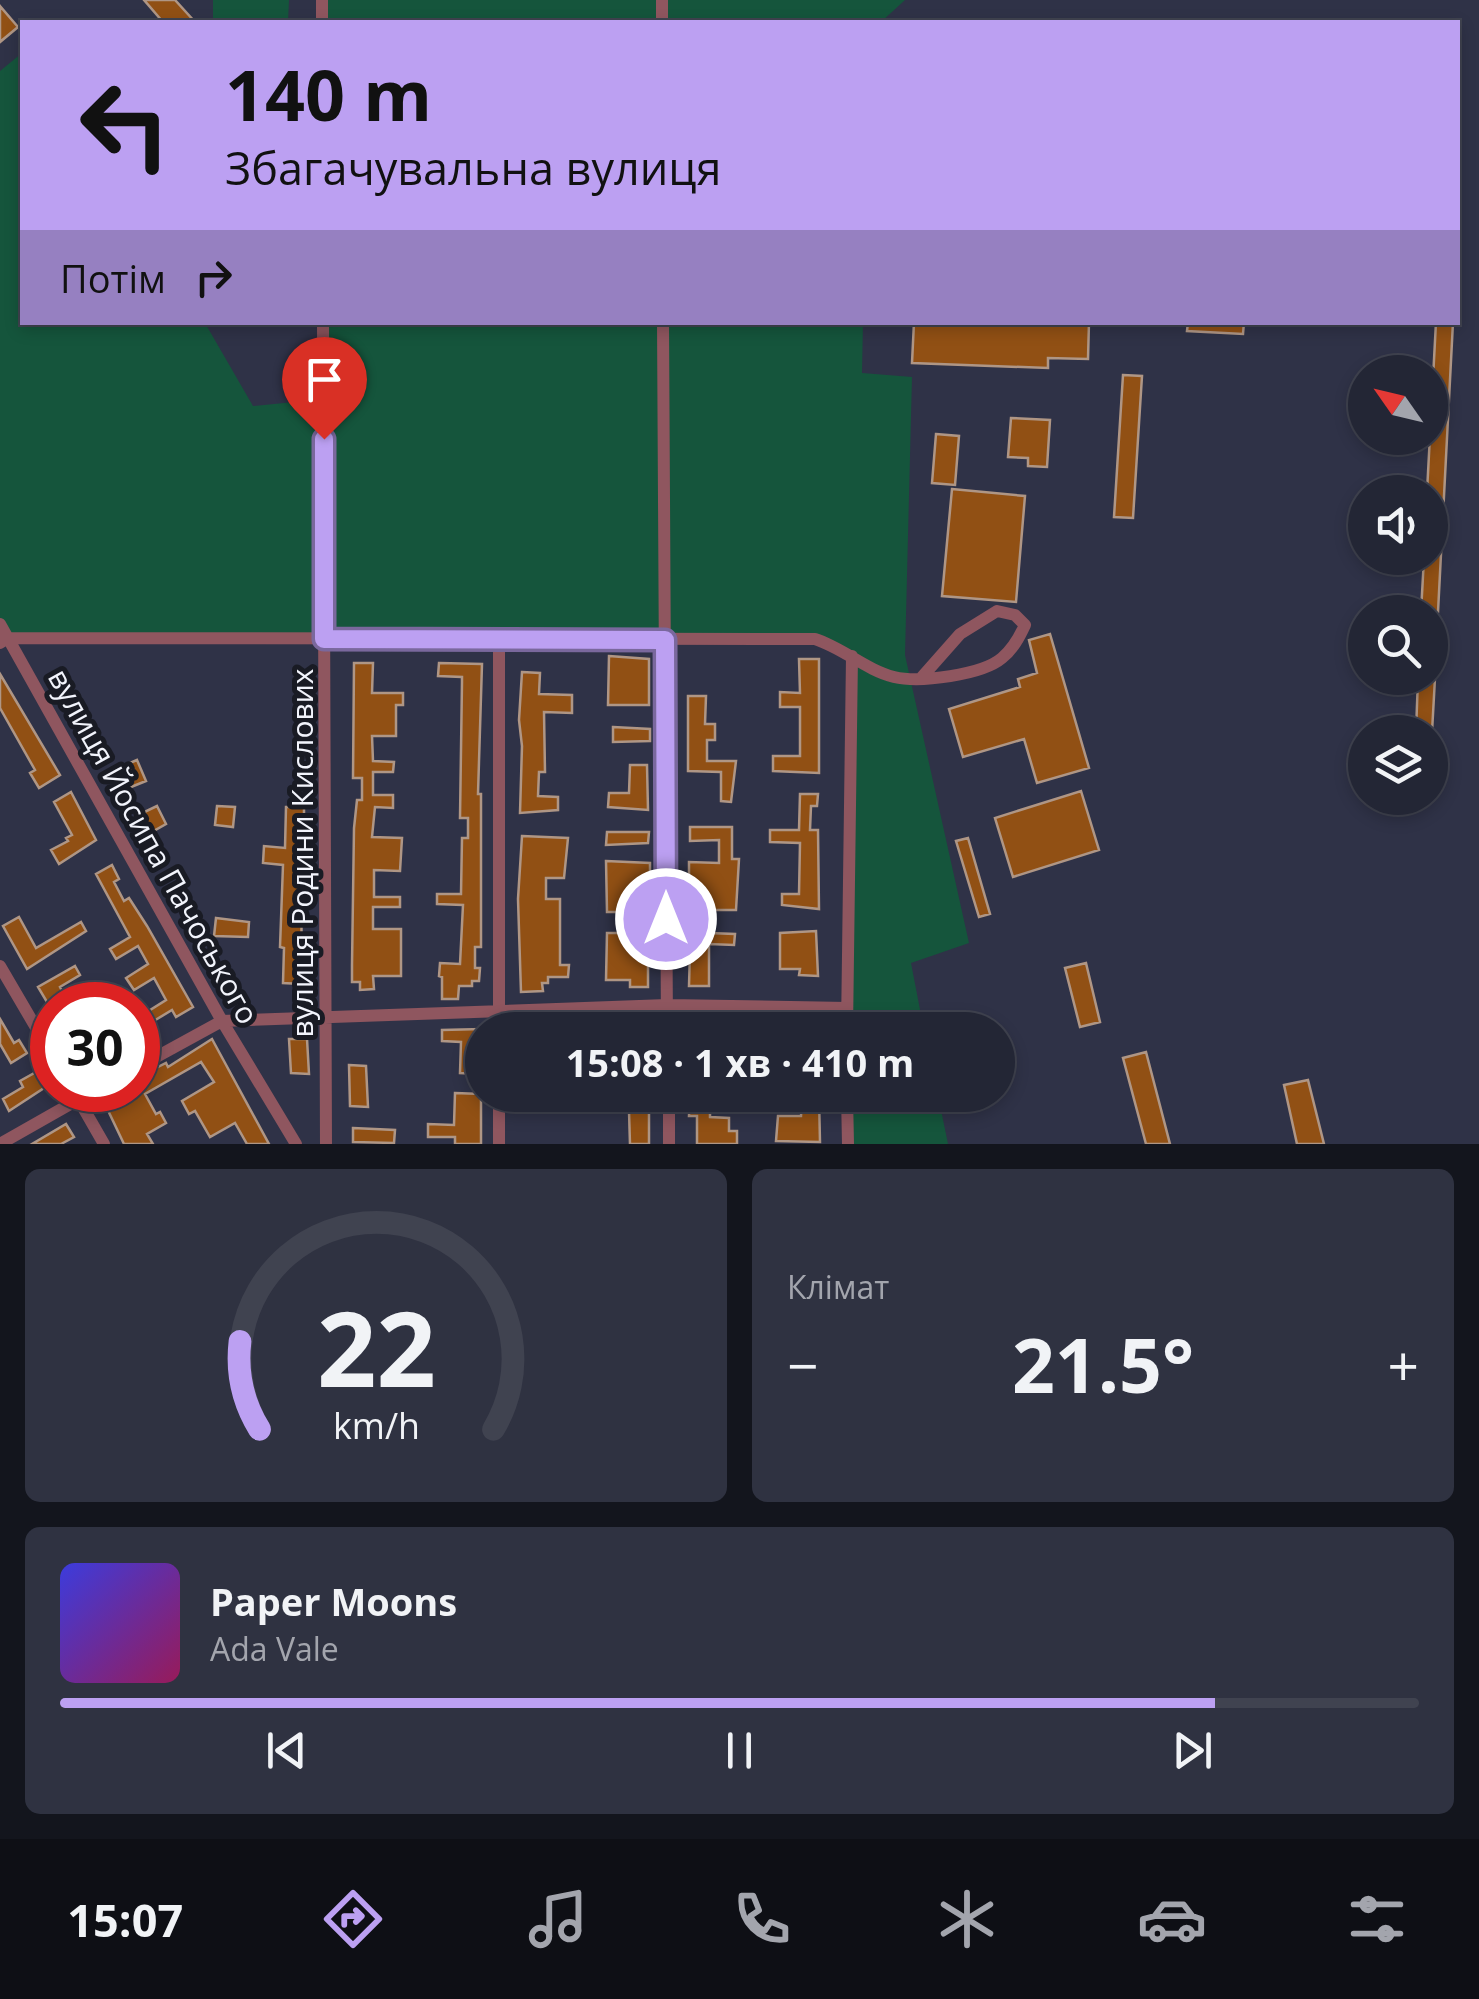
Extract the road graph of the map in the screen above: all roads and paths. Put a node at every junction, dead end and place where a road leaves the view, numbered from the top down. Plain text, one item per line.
1 (323, 325) edge
2 (663, 325) edge
3 (0, 624) edge
4 (324, 639) junction
5 (499, 639) junction
6 (665, 640) junction
7 (4, 641) edge
8 (852, 656) junction
9 (922, 677) junction
10 (0, 966) edge
11 (667, 1005) junction
12 (846, 1008) junction
13 (499, 1010) junction
14 (667, 1012) edge
15 (846, 1012) edge
16 (326, 1016) junction
17 (30, 1017) edge
18 (222, 1021) junction
19 (160, 1055) edge
20 (49, 1112) edge
21 (86, 1112) edge
22 (499, 1112) edge
23 (669, 1112) edge
24 (847, 1112) edge
25 (0, 1144) edge
26 (104, 1144) edge
27 (296, 1144) edge
28 (326, 1144) edge
29 (499, 1144) edge
30 (670, 1144) edge
31 (848, 1144) edge

1 - 4 street, вулиця Родини Кислових
2 - 6 street
3 - 7 street, вулиця Йосипа Пачоського
4 - 5 street
4 - 7 street
4 - 16 street, вулиця Родини Кислових
5 - 6 street
5 - 13 street
6 - 8 street
6 - 11 street
7 - 18 street, вулиця Йосипа Пачоського
8 - 9 street
8 - 12 street
9 - 9 street
10 - 17 street
11 - 12 street
11 - 13 street
11 - 14 street
12 - 15 street
13 - 16 street
16 - 18 street
16 - 28 street, вулиця Родини Кислових
18 - 19 street
18 - 27 street, вулиця Йосипа Пачоського
20 - 25 street
21 - 26 street
22 - 29 street
23 - 30 street
24 - 31 street

